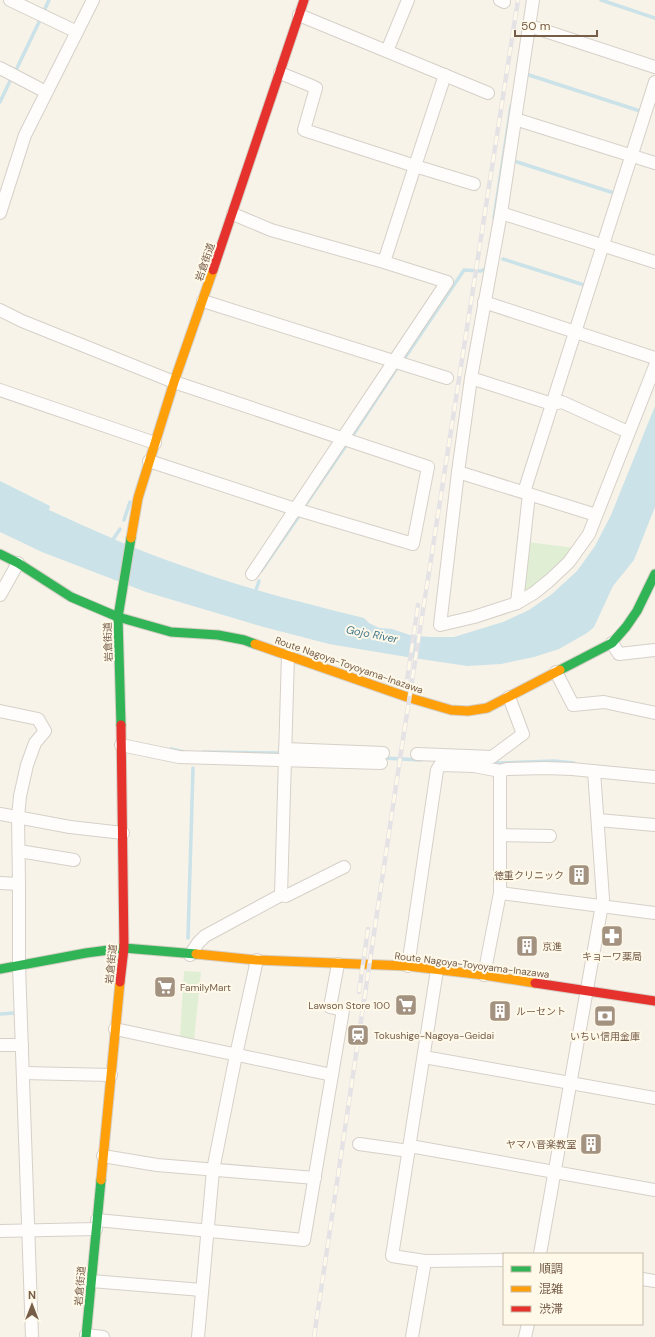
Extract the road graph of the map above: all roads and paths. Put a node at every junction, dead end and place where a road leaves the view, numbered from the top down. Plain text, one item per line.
1 (10, 0) edge
2 (93, 0) edge
3 (304, 0) edge
4 (408, 0) edge
5 (533, 0) edge
6 (299, 15) junction
7 (530, 26) junction
8 (77, 32) junction
9 (388, 51) junction
10 (655, 66) edge
11 (0, 68) edge
12 (280, 73) junction
13 (445, 75) junction
14 (655, 82) edge
15 (46, 92) junction
16 (488, 93) dead end
17 (515, 119) junction
18 (632, 156) junction
19 (655, 163) edge
20 (415, 166) junction
21 (5, 175) edge
22 (474, 184) dead end
23 (501, 212) junction
24 (0, 213) edge
25 (233, 214) junction
26 (603, 246) junction
27 (384, 262) junction
28 (655, 262) edge
29 (203, 301) junction
30 (484, 302) junction
31 (0, 310) edge
32 (575, 331) junction
33 (655, 358) edge
34 (395, 362) junction
35 (655, 366) edge
36 (447, 378) dead end
37 (471, 378) junction
38 (174, 382) junction
39 (0, 390) edge
40 (552, 404) junction
41 (628, 432) junction
42 (343, 438) junction
43 (155, 443) junction
44 (149, 462) junction
45 (458, 472) junction
46 (527, 493) junction
47 (295, 509) junction
48 (596, 515) junction
49 (0, 554) edge
50 (18, 563) junction
51 (252, 574) dead end
52 (655, 574) edge
53 (0, 595) edge
54 (517, 603) junction
55 (118, 617) junction
56 (612, 643) junction
57 (655, 650) edge
58 (288, 655) junction
59 (556, 672) junction
60 (509, 697) junction
61 (0, 711) edge
62 (655, 713) edge
63 (121, 745) junction
64 (417, 754) dead end
65 (285, 755) junction
66 (382, 758) dead end
67 (500, 771) junction
68 (594, 772) junction
69 (655, 777) edge
70 (0, 814) edge
71 (18, 817) junction
72 (598, 820) junction
73 (655, 825) edge
74 (123, 833) junction
75 (500, 834) junction
76 (550, 836) dead end
77 (19, 851) junction
78 (74, 860) dead end
79 (344, 867) dead end
80 (0, 883) edge
81 (19, 884) junction
82 (500, 893) junction
83 (281, 895) junction
84 (602, 906) junction
85 (655, 913) edge
86 (124, 948) junction
87 (190, 955) junction
88 (257, 960) junction
89 (338, 964) junction
90 (20, 966) junction
91 (408, 966) junction
92 (0, 969) edge
93 (437, 970) junction
94 (484, 975) junction
95 (587, 991) junction
96 (655, 1001) edge
97 (115, 1029) junction
98 (0, 1045) edge
99 (22, 1045) junction
100 (236, 1054) junction
101 (424, 1058) junction
102 (23, 1073) junction
103 (111, 1075) junction
104 (332, 1075) junction
105 (570, 1083) junction
106 (655, 1098) edge
107 (359, 1144) dead end
108 (410, 1148) junction
109 (103, 1156) junction
110 (213, 1170) junction
111 (554, 1173) junction
112 (315, 1178) junction
113 (655, 1190) edge
114 (97, 1225) junction
115 (28, 1231) junction
116 (207, 1231) junction
117 (0, 1232) edge
118 (540, 1253) edge
119 (503, 1260) edge
120 (424, 1261) junction
121 (643, 1279) edge
122 (91, 1281) junction
123 (655, 1281) edge
124 (202, 1290) junction
125 (528, 1325) edge
126 (86, 1336) edge
127 (32, 1337) edge
128 (104, 1337) edge
129 (198, 1337) edge
130 (412, 1337) edge
131 (525, 1337) edge

1 - 8 street
2 - 8 street
3 - 6 main road, 岩倉街道
4 - 9 street
5 - 7 street
6 - 9 street
6 - 12 main road, 岩倉街道
7 - 10 street
7 - 17 street
8 - 15 street
9 - 13 street
11 - 15 street
12 - 20 street
12 - 25 main road, 岩倉街道
13 - 16 street
13 - 20 street
14 - 18 street
15 - 21 street
17 - 18 street
17 - 23 street
18 - 19 street
18 - 26 street
20 - 22 street
20 - 27 street
21 - 24 street
23 - 26 street
23 - 30 street
25 - 27 street
25 - 29 main road, 岩倉街道
26 - 28 street
26 - 32 street
27 - 34 street
29 - 34 street
29 - 38 main road, 岩倉街道
30 - 32 street
30 - 37 street
31 - 38 street
32 - 33 street
32 - 40 street
34 - 36 street
34 - 42 street
35 - 41 street
37 - 40 street
37 - 45 street
38 - 42 street
38 - 43 main road, 岩倉街道
39 - 43 street
40 - 41 street
40 - 46 street
41 - 48 street
42 - 47 street
42 - 47 street
43 - 44 main road, 岩倉街道
44 - 47 street
44 - 55 main road, 岩倉街道
45 - 46 street
45 - 54 street
46 - 48 street
46 - 54 street
47 - 51 street
48 - 54 street
49 - 50 main road, Route Nagoya-Toyoyama-Inazawa
50 - 53 street
50 - 55 main road, Route Nagoya-Toyoyama-Inazawa
52 - 56 main road, Route Nagoya-Toyoyama-Inazawa
55 - 58 main road, Route Nagoya-Toyoyama-Inazawa
55 - 63 main road, 岩倉街道
56 - 57 street
56 - 59 main road, Route Nagoya-Toyoyama-Inazawa
58 - 60 main road, Route Nagoya-Toyoyama-Inazawa
58 - 65 street
59 - 60 main road, Route Nagoya-Toyoyama-Inazawa
59 - 62 street
60 - 64 street
61 - 71 street
63 - 65 street
63 - 74 main road, 岩倉街道
65 - 66 street
65 - 83 street
67 - 68 street
67 - 75 street
67 - 91 street
68 - 69 street
68 - 72 street
70 - 71 street
71 - 74 street
71 - 77 street
72 - 73 street
72 - 84 street
74 - 86 main road, 岩倉街道
75 - 76 street
75 - 82 street
77 - 78 street
77 - 81 street
79 - 83 street
80 - 81 street
81 - 90 street
82 - 84 street
82 - 94 street
83 - 87 street
84 - 85 street
84 - 95 street
86 - 87 main road, Route Nagoya-Toyoyama-Inazawa
86 - 90 main road, Route Nagoya-Toyoyama-Inazawa
86 - 97 main road, 岩倉街道
87 - 88 main road, Route Nagoya-Toyoyama-Inazawa
88 - 89 main road, Route Nagoya-Toyoyama-Inazawa
88 - 100 street
89 - 91 main road, Route Nagoya-Toyoyama-Inazawa
89 - 104 street
90 - 92 main road, Route Nagoya-Toyoyama-Inazawa
90 - 99 street
91 - 93 main road, Route Nagoya-Toyoyama-Inazawa
93 - 94 main road, Route Nagoya-Toyoyama-Inazawa
93 - 101 street
94 - 95 main road, Route Nagoya-Toyoyama-Inazawa
95 - 96 main road, Route Nagoya-Toyoyama-Inazawa
95 - 105 street
97 - 100 street
97 - 103 main road, 岩倉街道
98 - 99 street
99 - 102 street
100 - 104 street
100 - 110 street
101 - 105 street
101 - 108 street
102 - 103 street
102 - 115 street
103 - 109 main road, 岩倉街道
104 - 112 street
105 - 106 street
105 - 111 street
107 - 108 street
108 - 111 street
108 - 120 street
109 - 110 street
109 - 114 main road, 岩倉街道
110 - 112 street
110 - 116 street
111 - 113 street
111 - 118 street
112 - 116 street
114 - 115 street
114 - 116 street
114 - 122 main road, 岩倉街道
115 - 117 street
115 - 127 street
116 - 124 street
119 - 120 street
120 - 130 street
121 - 123 street
122 - 124 street
122 - 126 main road, 岩倉街道
124 - 129 street
125 - 131 street
126 - 128 street

